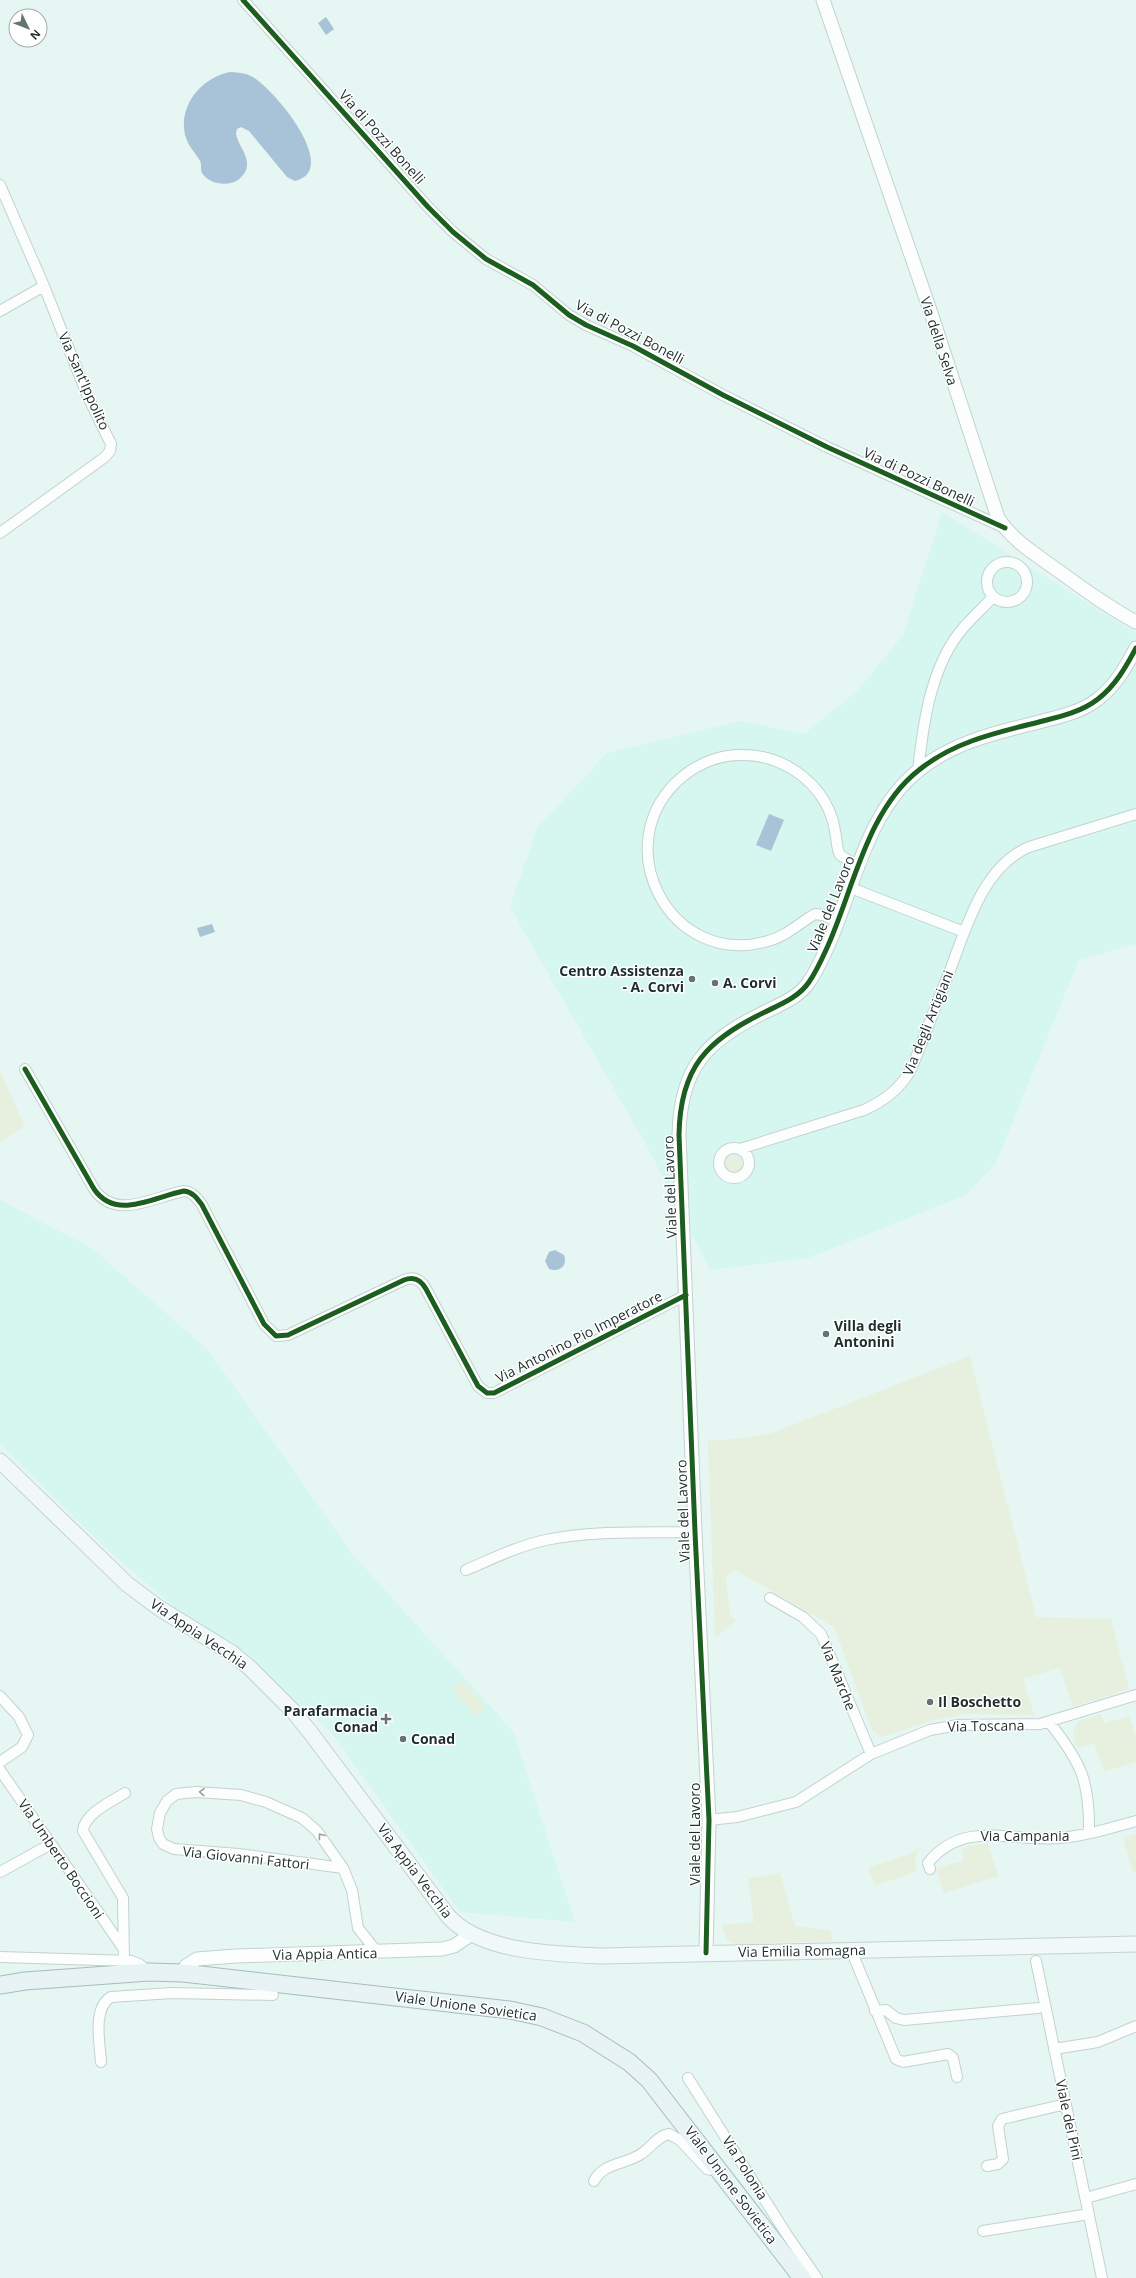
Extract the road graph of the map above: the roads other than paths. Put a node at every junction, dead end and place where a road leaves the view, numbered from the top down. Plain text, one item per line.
1 (243, 0) edge
2 (823, 0) edge
3 (0, 186) edge
4 (44, 286) junction
5 (0, 311) edge
6 (1005, 528) junction
7 (0, 533) edge
8 (993, 597) junction
9 (1136, 622) edge
10 (1136, 648) edge
11 (918, 771) junction
12 (1136, 814) edge
13 (859, 867) junction
14 (851, 888) junction
15 (838, 922) junction
16 (964, 932) junction
17 (25, 1069) dead end
18 (740, 1149) dead end
19 (686, 1295) junction
20 (0, 1461) edge
21 (695, 1532) junction
22 (466, 1570) dead end
23 (770, 1598) dead end
24 (1136, 1695) edge
25 (0, 1696) edge
26 (1049, 1722) junction
27 (871, 1754) junction
28 (0, 1762) edge
29 (0, 1770) edge
30 (124, 1793) dead end
31 (709, 1820) junction
32 (1136, 1820) edge
33 (1089, 1833) junction
34 (51, 1844) junction
35 (343, 1868) junction
36 (930, 1869) dead end
37 (0, 1872) edge
38 (470, 1935) junction
39 (1136, 1944) edge
40 (123, 1948) junction
41 (851, 1950) junction
42 (377, 1952) junction
43 (706, 1953) junction
44 (0, 1957) edge
45 (124, 1961) junction
46 (1036, 1961) dead end
47 (149, 1972) junction
48 (183, 1973) junction
49 (0, 1985) edge
50 (273, 1992) junction
51 (1038, 2008) dead end
52 (875, 2011) junction
53 (1136, 2026) edge
54 (1054, 2049) junction
55 (101, 2062) dead end
56 (957, 2077) dead end
57 (688, 2078) dead end
58 (1066, 2104) junction
59 (987, 2166) dead end
60 (718, 2168) junction
61 (594, 2181) dead end
62 (1136, 2184) edge
63 (1086, 2198) junction
64 (1089, 2214) junction
65 (983, 2231) dead end
66 (802, 2278) edge
67 (817, 2278) edge
68 (1102, 2278) edge

1 - 6 street, Via di Pozzi Bonelli
2 - 6 street, Via della Selva
3 - 4 street, Via Sant'Ippolito
4 - 5 street
4 - 7 street, Via Sant'Ippolito
6 - 9 street, Via della Selva
8 - 8 street
8 - 11 street
10 - 11 street, Viale del Lavoro
11 - 13 street, Viale del Lavoro
12 - 16 street, Via degli Artigiani
13 - 14 street, Viale del Lavoro
13 - 15 street
14 - 15 street, Viale del Lavoro
14 - 16 street
15 - 19 street, Viale del Lavoro
16 - 18 street, Via degli Artigiani
17 - 19 street, Via Antonino Pio Imperatore
19 - 21 street, Viale del Lavoro
20 - 38 main road, Via Appia Vecchia
21 - 22 street, Viale del Lavoro
21 - 31 street, Viale del Lavoro
23 - 27 street, Via Marche
24 - 26 street, Via Toscana
25 - 28 street
26 - 27 street, Via Toscana
26 - 33 street
27 - 31 street, Via Toscana
29 - 34 street, Via Umberto Boccioni
30 - 40 street
31 - 43 street, Viale del Lavoro
32 - 33 street, Via Campania
33 - 36 street, Via Campania
34 - 37 street
34 - 40 street, Via Umberto Boccioni
35 -> 35 street, Via Giovanni Fattori
35 - 42 street, Via Giovanni Fattori
38 - 42 street, Via Appia Antica
38 - 43 main road, Via Emilia Romagna
39 - 41 main road, Via Emilia Romagna
40 - 45 street
41 - 43 main road, Via Emilia Romagna
41 - 52 street
42 - 48 street, Via Appia Antica
44 - 45 street
45 - 47 street
46 - 54 street, Viale dei Pini
47 - 48 main road, Viale Unione Sovietica
47 - 49 main road, Viale Unione Sovietica
48 - 50 main road, Viale Unione Sovietica
50 - 55 street
50 - 60 main road, Viale Unione Sovietica
51 - 52 street
52 - 56 street
53 - 54 street
54 - 58 street, Viale dei Pini
57 - 67 street, Via Polonia
58 - 59 street
58 - 63 street, Viale dei Pini
60 - 61 street
60 - 66 main road, Viale Unione Sovietica
62 - 63 street
63 - 64 street, Viale dei Pini
64 - 65 street
64 - 68 street, Viale dei Pini

